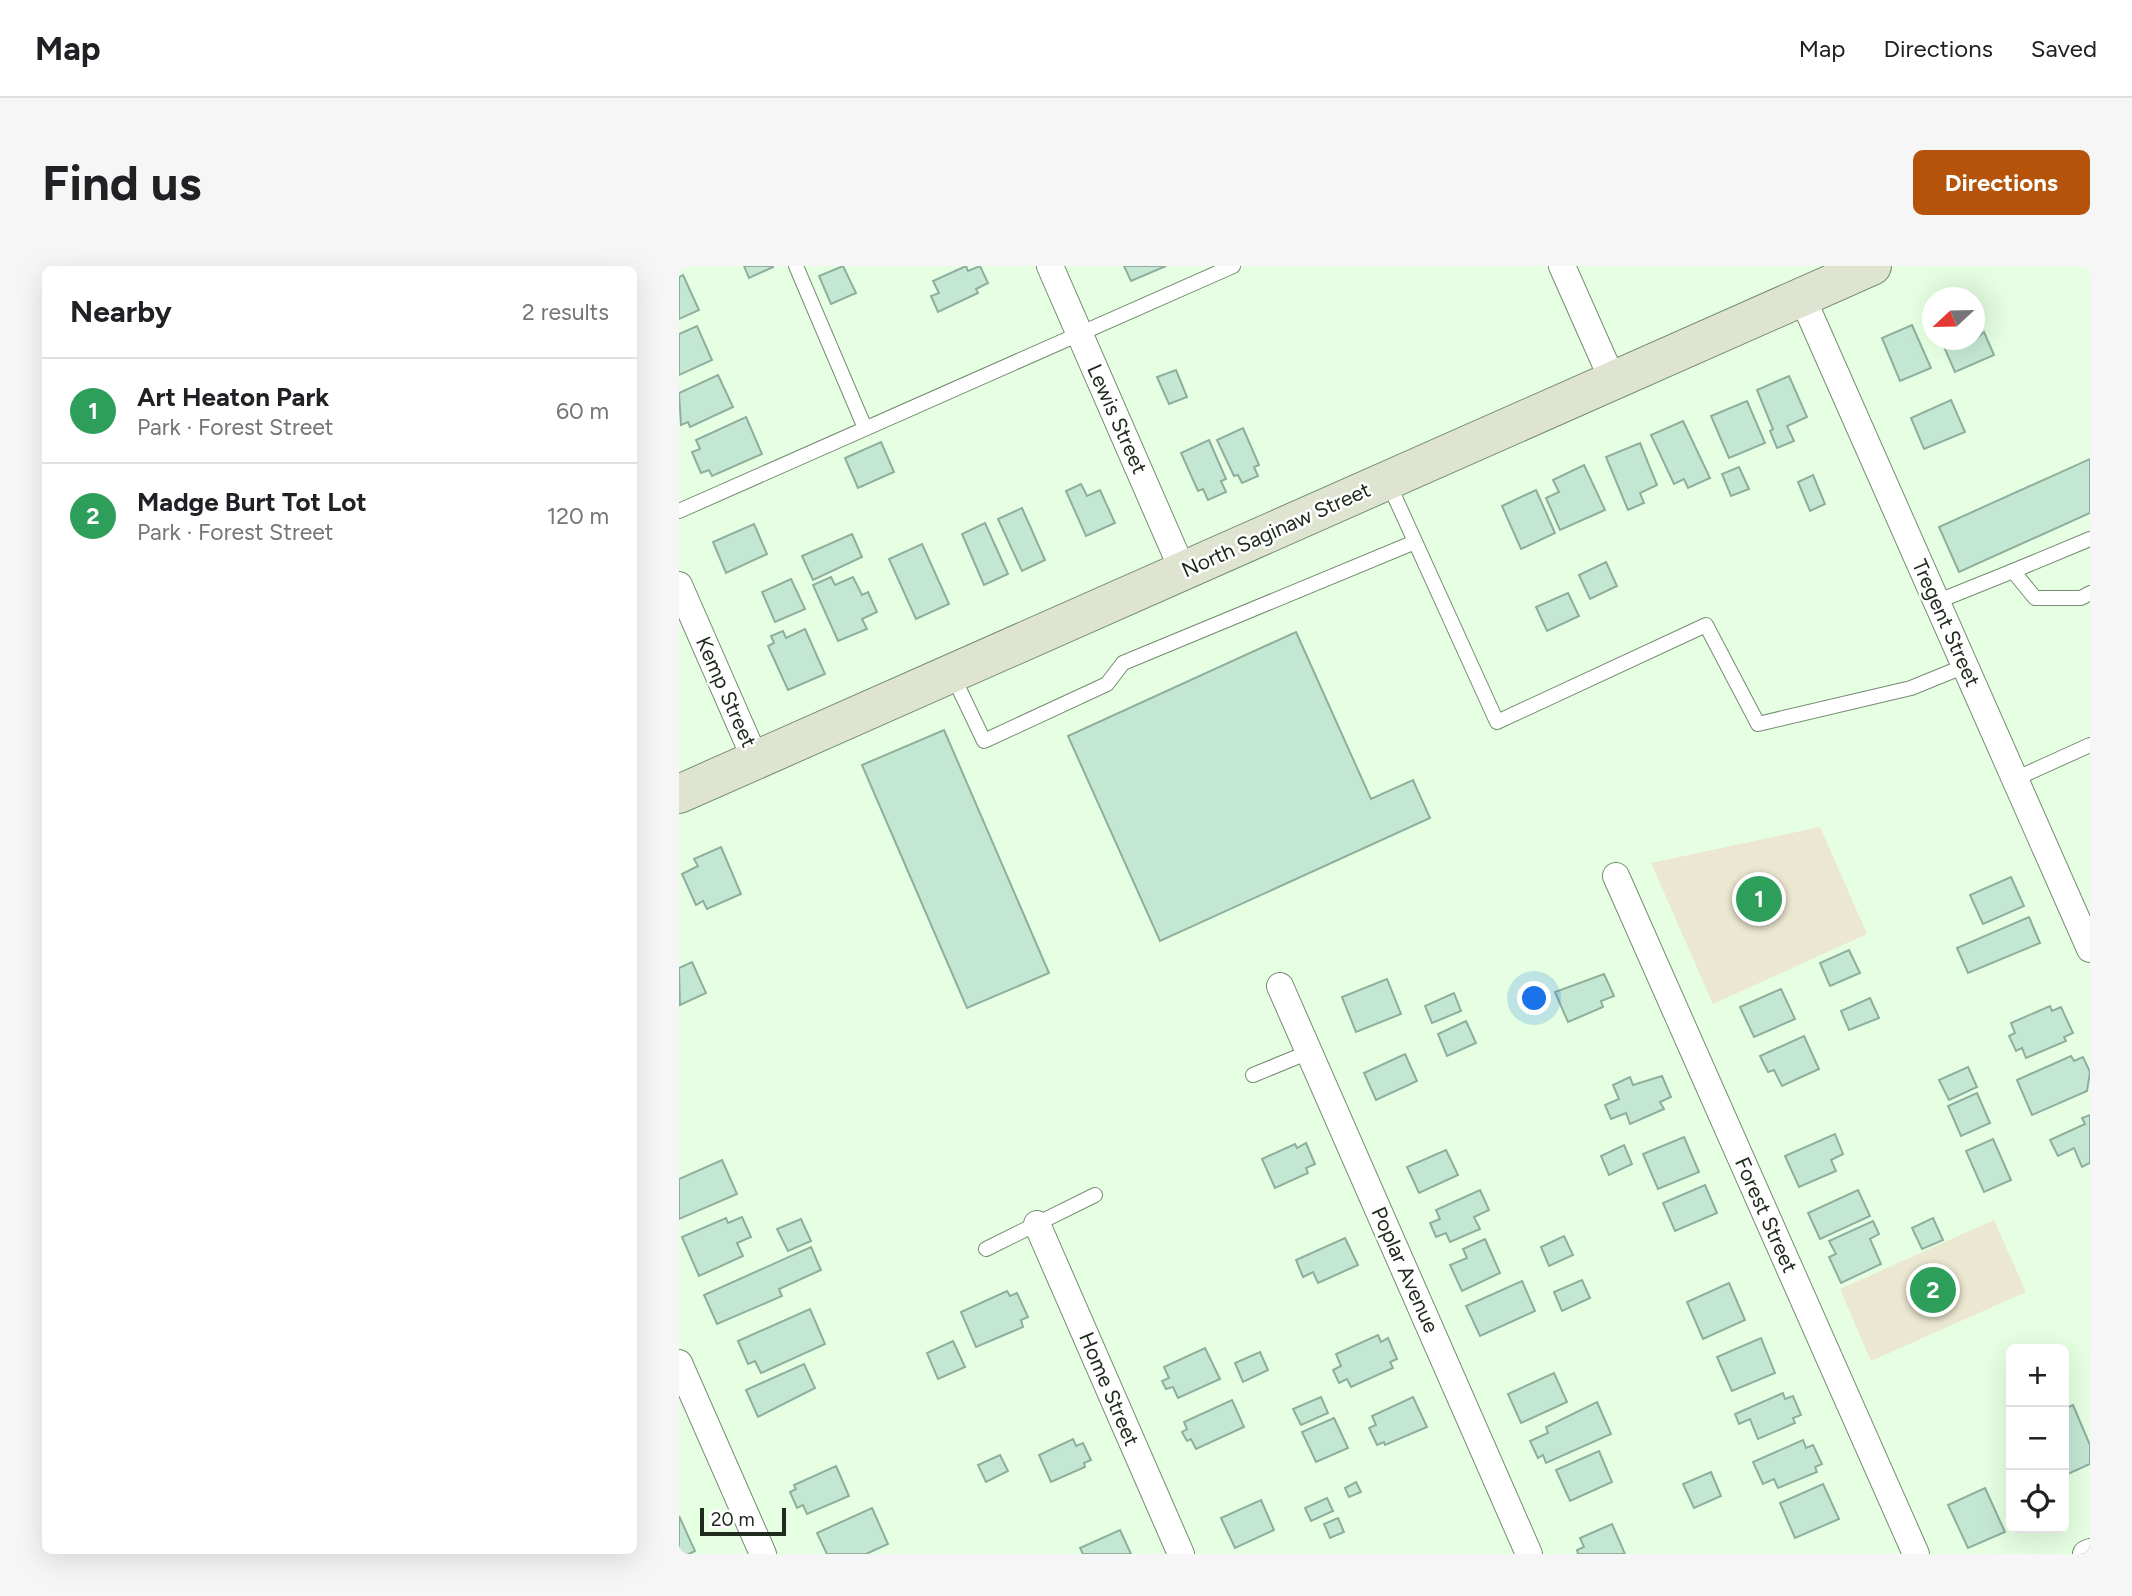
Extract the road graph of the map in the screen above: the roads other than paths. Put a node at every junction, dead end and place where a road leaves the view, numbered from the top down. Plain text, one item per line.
1 (796, 266) edge
2 (1051, 266) edge
3 (1233, 266) edge
4 (1562, 266) edge
5 (1872, 266) edge
6 (1802, 298) junction
7 (1080, 334) junction
8 (1613, 381) junction
9 (865, 428) junction
10 (1388, 481) junction
11 (679, 511) edge
12 (2090, 539) edge
13 (1415, 542) junction
14 (1184, 571) junction
15 (2013, 571) junction
16 (679, 585) edge
17 (2090, 593) edge
18 (1936, 602) junction
19 (1965, 666) junction
20 (952, 674) junction
21 (2090, 745) edge
22 (756, 761) junction
23 (2015, 779) junction
24 (679, 794) edge
25 (1616, 876) dead end
26 (2090, 949) edge
27 (1280, 986) dead end
28 (1308, 1052) junction
29 (1253, 1074) dead end
30 (1095, 1195) dead end
31 (1037, 1224) junction
32 (986, 1250) dead end
33 (679, 1363) edge
34 (763, 1554) edge
35 (1181, 1554) edge
36 (1529, 1554) edge
37 (1916, 1554) edge

1 - 9 lane
2 - 7 street, Lewis Street
3 - 7 lane
4 - 8 street
5 - 6 street, North Saginaw Street
6 - 8 street, North Saginaw Street
6 - 18 street, Tregent Street
7 - 9 lane
7 - 14 street, Lewis Street
8 - 10 street, North Saginaw Street
9 - 11 lane
10 - 13 lane
10 - 14 street, North Saginaw Street
12 - 15 lane
13 - 19 lane
13 - 20 lane
14 - 20 street, North Saginaw Street
15 - 17 lane
15 - 18 lane
16 - 22 street, Kemp Street
18 - 19 street, Tregent Street
19 - 23 street, Tregent Street
20 - 22 street, North Saginaw Street
21 - 23 lane
22 - 24 street, North Saginaw Street
23 - 26 street, Tregent Street
25 - 37 street, Forest Street
27 - 28 street, Poplar Avenue
28 - 29 lane
28 - 36 street, Poplar Avenue
30 - 31 lane
31 - 32 lane
31 - 35 street, Home Street
33 - 34 street

